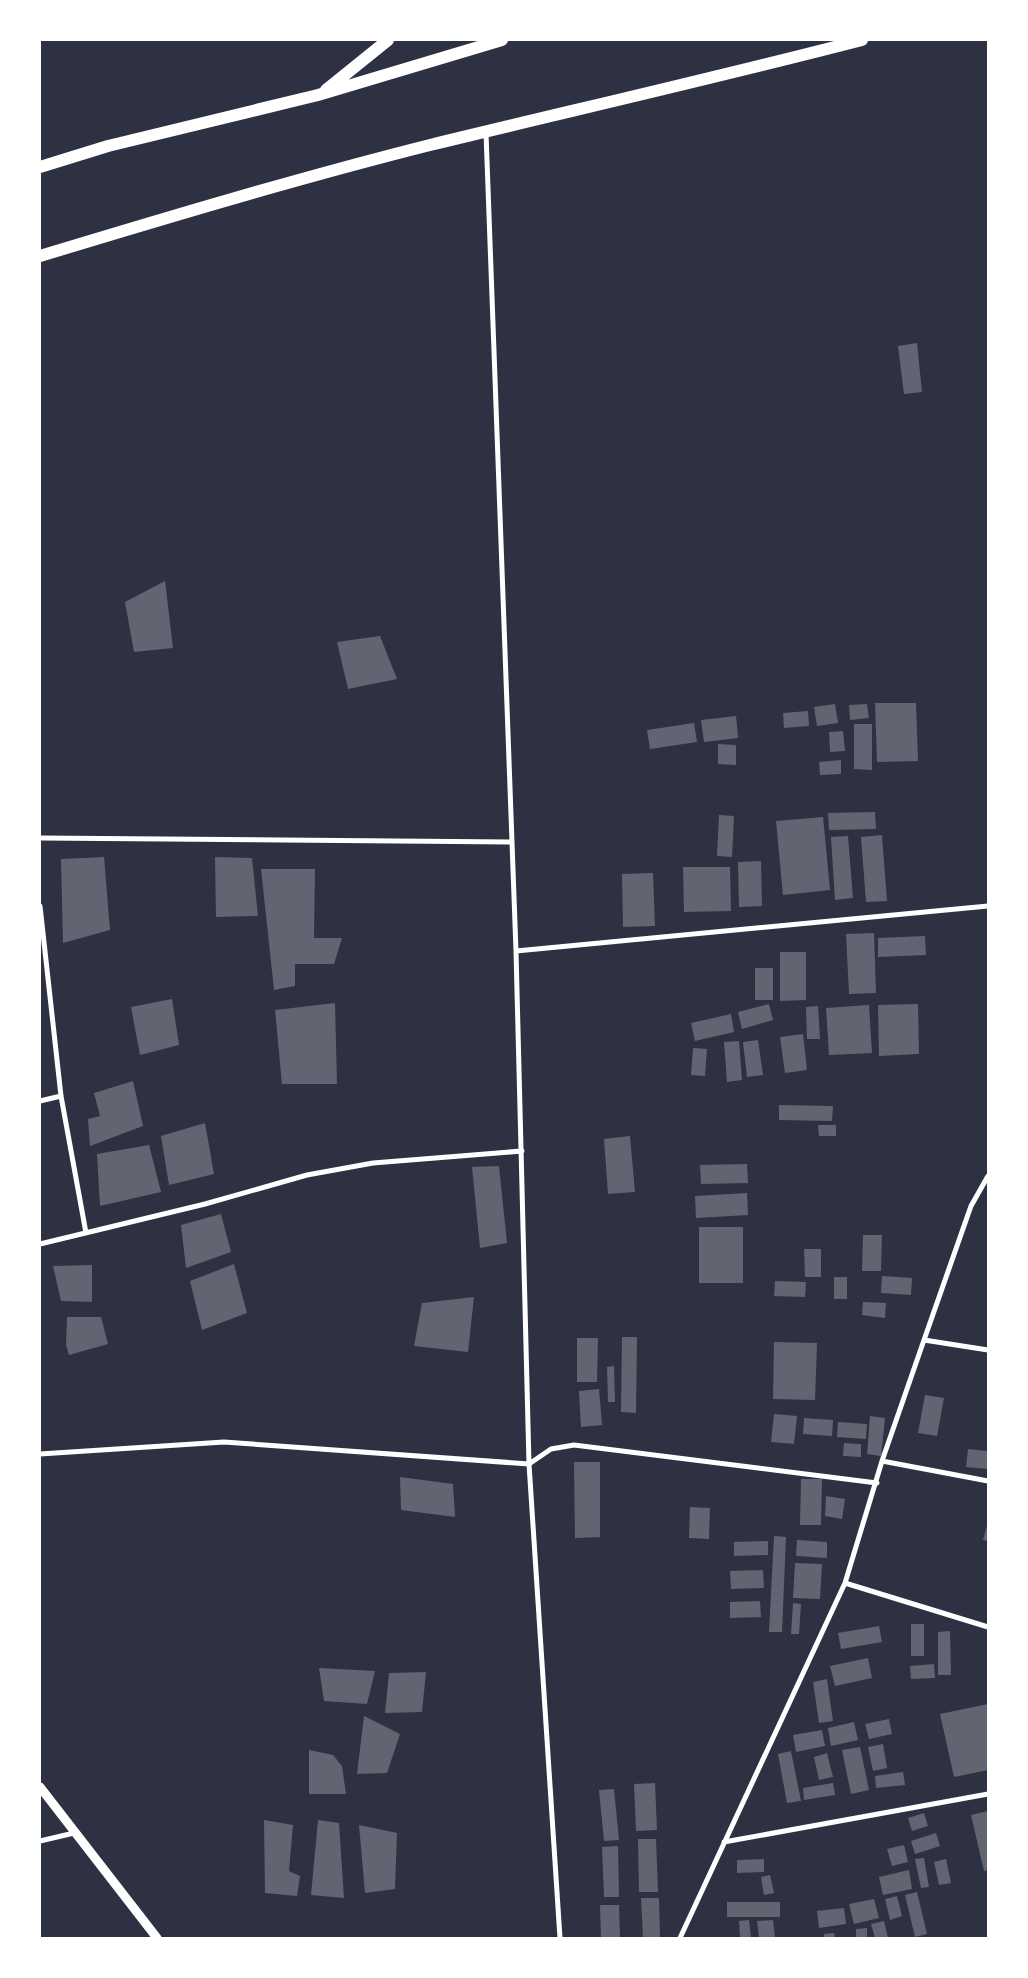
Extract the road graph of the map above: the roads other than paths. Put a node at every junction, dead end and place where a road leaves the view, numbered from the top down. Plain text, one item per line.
1 (388, 40) edge
2 (502, 40) edge
3 (862, 40) edge
4 (318, 96) junction
5 (486, 132) junction
6 (40, 167) edge
7 (40, 256) edge
8 (40, 838) edge
9 (512, 842) junction
10 (40, 906) edge
11 (988, 906) edge
12 (516, 951) junction
13 (61, 1096) junction
14 (40, 1100) edge
15 (522, 1151) junction
16 (988, 1176) edge
17 (86, 1233) junction
18 (40, 1244) edge
19 (924, 1340) junction
20 (988, 1350) edge
21 (40, 1454) edge
22 (882, 1461) junction
23 (529, 1464) junction
24 (988, 1481) edge
25 (877, 1483) junction
26 (845, 1583) junction
27 (988, 1627) edge
28 (40, 1787) edge
29 (988, 1794) edge
30 (74, 1833) junction
31 (40, 1841) edge
32 (724, 1842) junction
33 (157, 1938) edge
34 (560, 1938) edge
35 (680, 1938) edge

1 - 4 main road
2 - 4 main road
3 - 5 main road
4 - 6 main road
5 - 7 main road
5 - 9 street
8 - 9 street
9 - 12 street
10 - 13 street
11 - 12 street
12 - 15 street
13 - 14 street
13 - 17 street
15 - 17 street
15 - 23 street
16 - 19 street
17 - 18 street
19 - 20 street
19 - 22 street
21 - 23 street
22 - 24 street
22 - 25 street
23 - 25 street
23 - 34 street
25 - 26 street
26 - 27 street
26 - 32 street
28 - 30 street
29 - 32 street
30 - 31 street
30 - 33 street
32 - 35 street

